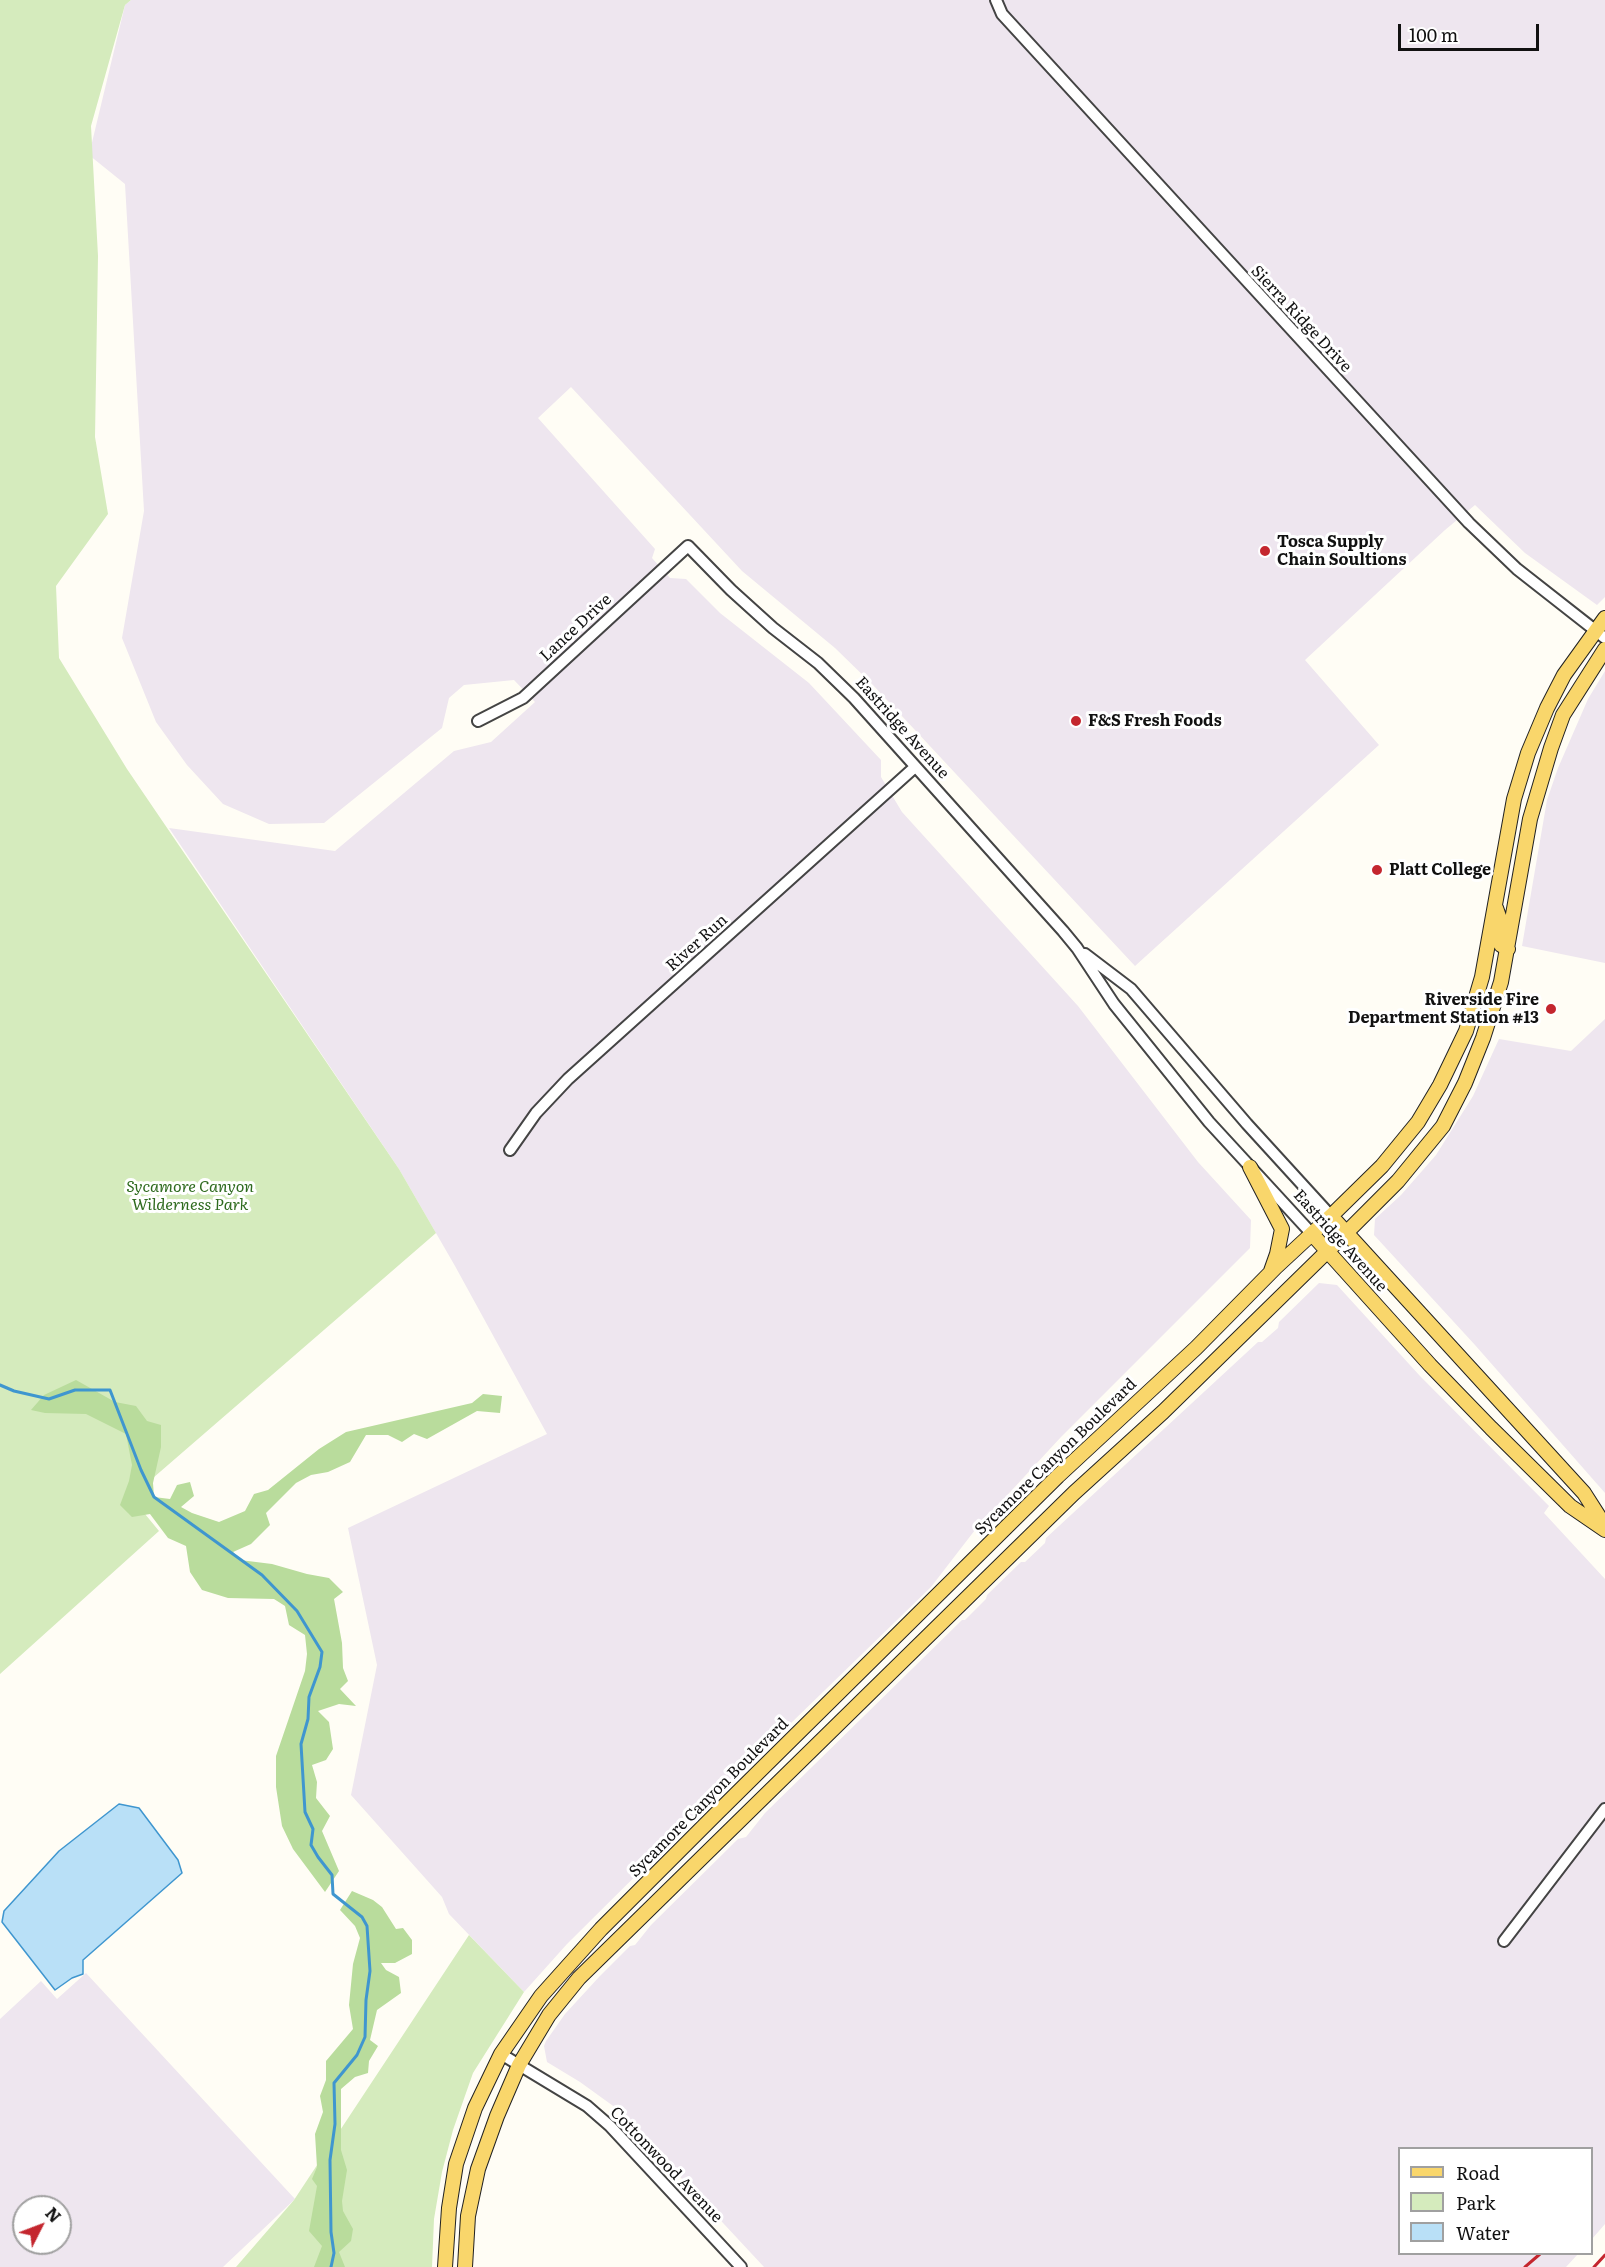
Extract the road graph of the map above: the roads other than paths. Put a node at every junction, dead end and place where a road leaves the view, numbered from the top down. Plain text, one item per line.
1 (996, 0) edge
2 (688, 546) joint
3 (1605, 618) edge
4 (1600, 634) edge
5 (1605, 649) edge
6 (478, 721) dead end
7 (915, 767) junction
8 (1495, 903) junction
9 (1077, 948) junction
10 (1508, 949) junction
11 (510, 1150) dead end
12 (1250, 1167) junction
13 (1331, 1216) junction
14 (1346, 1233) junction
15 (1312, 1234) junction
16 (1327, 1251) junction
17 (1270, 1273) junction
18 (1605, 1528) edge
19 (1605, 1809) edge
20 (1504, 1941) dead end
21 (501, 2054) junction
22 (519, 2065) junction
23 (445, 2267) edge
24 (465, 2267) edge
25 (741, 2267) edge

1 - 4 street, Sierra Ridge Drive
2 - 6 street, Lance Drive
2 - 7 street, Eastridge Avenue
3 - 4 main road, Sycamore Canyon Boulevard
4 - 8 main road, Sycamore Canyon Boulevard
5 - 10 main road
7 - 9 street, Eastridge Avenue
7 - 11 street, River Run
8 - 10 main road
8 - 13 main road, Sycamore Canyon Boulevard
9 - 12 street, Eastridge Avenue
9 - 13 street, Eastridge Avenue
10 - 14 main road
12 - 15 street, Eastridge Avenue
12 - 17 main road
13 - 14 main road, Eastridge Avenue
13 - 15 main road, Sycamore Canyon Boulevard
14 - 16 main road
14 - 18 main road, Eastridge Avenue
15 - 16 main road, Eastridge Avenue
15 - 17 main road, Sycamore Canyon Boulevard
16 - 18 main road, Eastridge Avenue
16 - 22 main road
17 - 21 main road, Sycamore Canyon Boulevard
19 - 20 street
21 - 22 street, Cottonwood Avenue
21 - 23 main road, Sycamore Canyon Boulevard
22 - 24 main road
22 - 25 street, Cottonwood Avenue

